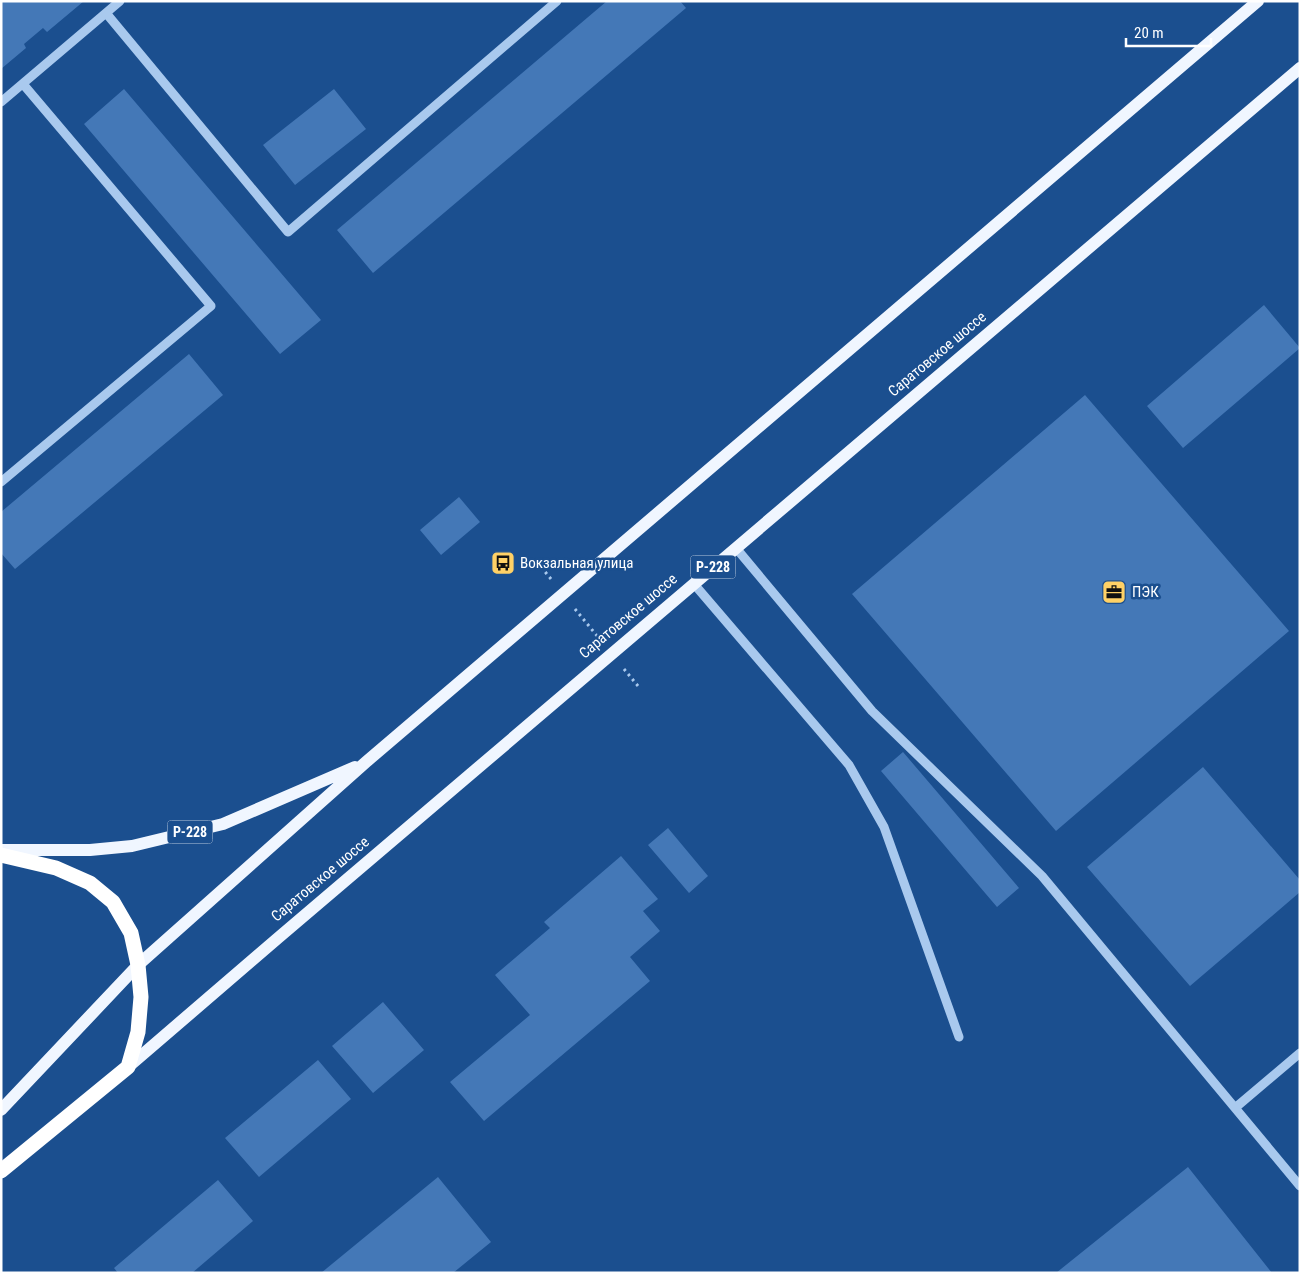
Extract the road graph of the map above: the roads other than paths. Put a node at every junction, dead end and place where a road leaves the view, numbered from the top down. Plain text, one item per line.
1 (120, 1) edge
2 (557, 1) edge
3 (1258, 1) edge
4 (106, 12) junction
5 (1300, 68) edge
6 (23, 84) junction
7 (1, 102) edge
8 (1, 482) edge
9 (736, 548) junction
10 (694, 584) junction
11 (366, 762) junction
12 (1, 850) edge
13 (1, 855) edge
14 (138, 965) junction
15 (959, 1037) dead end
16 (1300, 1053) edge
17 (128, 1068) junction
18 (1235, 1108) junction
19 (1, 1110) edge
20 (1, 1171) edge
21 (1300, 1186) edge

1 - 4 lane
2 - 4 lane
3 - 11 main road
4 - 6 lane
5 - 9 main road, Саратовское шоссе / Р-228
6 - 7 lane
6 - 8 lane
9 - 10 main road, Саратовское шоссе / Р-228
9 - 18 lane
10 - 15 lane
10 - 17 main road, Саратовское шоссе / Р-228
11 - 12 main road, Р-228
11 - 14 main road
13 - 14 highway
14 - 17 highway
14 - 19 main road
16 - 18 lane
17 - 20 highway, Саратовское шоссе / Р-228
18 - 21 lane

